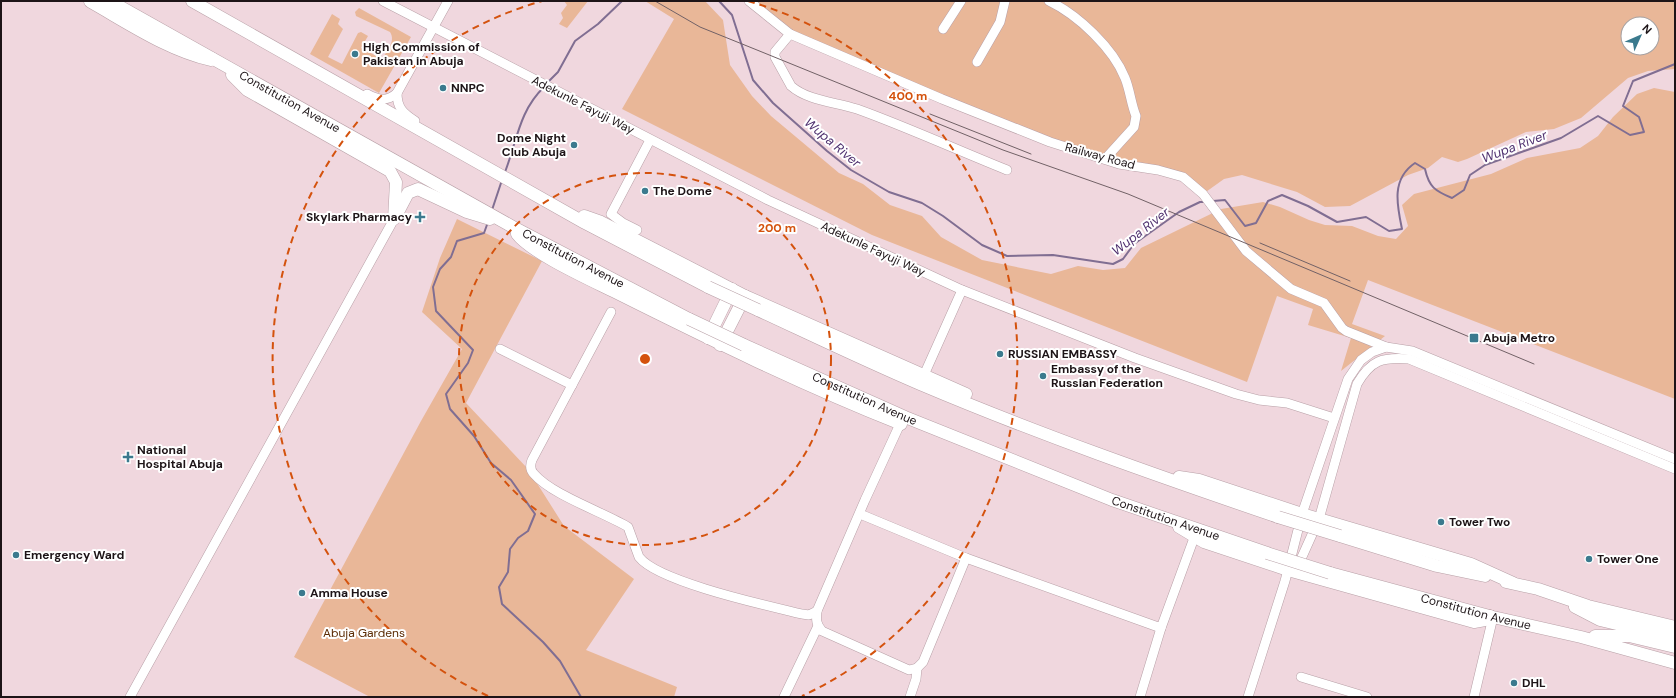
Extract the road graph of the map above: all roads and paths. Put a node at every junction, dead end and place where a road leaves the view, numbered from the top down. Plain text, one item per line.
1 (91, 1) edge
2 (110, 1) edge
3 (192, 1) edge
4 (383, 1) edge
5 (448, 1) edge
6 (749, 1) edge
7 (960, 1) edge
8 (1005, 1) edge
9 (1049, 1) edge
10 (433, 28) junction
11 (943, 29) dead end
12 (790, 34) junction
13 (211, 59) junction
14 (977, 62) dead end
15 (227, 67) junction
16 (330, 79) junction
17 (397, 92) junction
18 (650, 140) junction
19 (442, 142) junction
20 (1105, 159) junction
21 (1006, 170) dead end
22 (444, 195) junction
23 (568, 213) junction
24 (394, 219) junction
25 (509, 225) junction
26 (637, 230) dead end
27 (732, 289) junction
28 (962, 290) junction
29 (745, 296) junction
30 (611, 312) dead end
31 (708, 339) junction
32 (720, 345) junction
33 (1386, 348) junction
34 (500, 349) dead end
35 (924, 375) junction
36 (572, 385) junction
37 (1334, 418) junction
38 (1008, 420) junction
39 (900, 424) junction
40 (974, 444) junction
41 (1675, 459) edge
42 (1675, 468) edge
43 (1143, 470) junction
44 (860, 514) junction
45 (1302, 514) junction
46 (1169, 519) junction
47 (1319, 519) junction
48 (1194, 538) junction
49 (966, 558) junction
50 (1289, 574) junction
51 (1513, 583) junction
52 (1551, 594) junction
53 (817, 612) junction
54 (1492, 616) junction
55 (818, 626) junction
56 (1675, 627) edge
57 (1161, 628) junction
58 (1582, 637) junction
59 (1675, 638) edge
60 (1675, 647) edge
61 (1671, 662) edge
62 (917, 668) junction
63 (1301, 677) dead end
64 (130, 697) edge
65 (784, 697) edge
66 (910, 697) edge
67 (1140, 697) edge
68 (1248, 697) edge
69 (1367, 697) edge
70 (1474, 697) edge

1 - 13 highway
2 - 13 main road, Constitution Avenue
3 - 16 main road
4 - 10 street, Adekunle Fayuji Way
5 - 10 street
6 - 12 street, Railway Road
7 - 11 street
8 - 14 street
9 - 20 street
10 - 17 street
10 - 18 street, Adekunle Fayuji Way
12 - 20 street, Railway Road
12 - 21 street
13 - 15 main road, Constitution Avenue
15 - 22 main road, Constitution Avenue
15 - 24 main road
16 - 17 street
16 - 19 main road
17 - 19 street
18 - 26 street
18 - 28 street, Adekunle Fayuji Way
19 - 23 main road
20 - 33 street, Railway Road
22 - 24 main road
22 - 25 main road, Constitution Avenue
23 - 27 main road
23 - 38 main road, bridge
24 - 64 street
25 - 31 main road
25 - 40 main road, Constitution Avenue, bridge
27 - 29 main road
27 - 31 main road
28 - 35 street
28 - 37 street, Adekunle Fayuji Way
29 - 32 main road
29 - 35 main road
30 - 36 street
31 - 32 main road
32 - 39 main road
33 - 37 street
33 - 41 street
34 - 36 street
35 - 38 main road
36 - 53 street
37 - 45 street
38 - 43 main road
39 - 40 main road
39 - 44 street
40 - 46 main road, Constitution Avenue
42 - 47 street
43 - 45 main road
43 - 51 main road, bridge
44 - 49 street
44 - 53 street
45 - 47 main road
45 - 50 street
46 - 48 main road
46 - 54 main road, Constitution Avenue, bridge
47 - 50 street
47 - 51 main road
48 - 50 main road
48 - 57 street
49 - 57 street
49 - 62 street
50 - 54 main road
50 - 68 street
51 - 52 main road
52 - 56 main road
52 - 59 main road
53 - 55 street
54 - 58 main road, Constitution Avenue
54 - 70 street
55 - 62 street
55 - 65 street
57 - 67 street
58 - 60 main road
58 - 61 main road, Constitution Avenue
62 - 66 street
63 - 69 street

